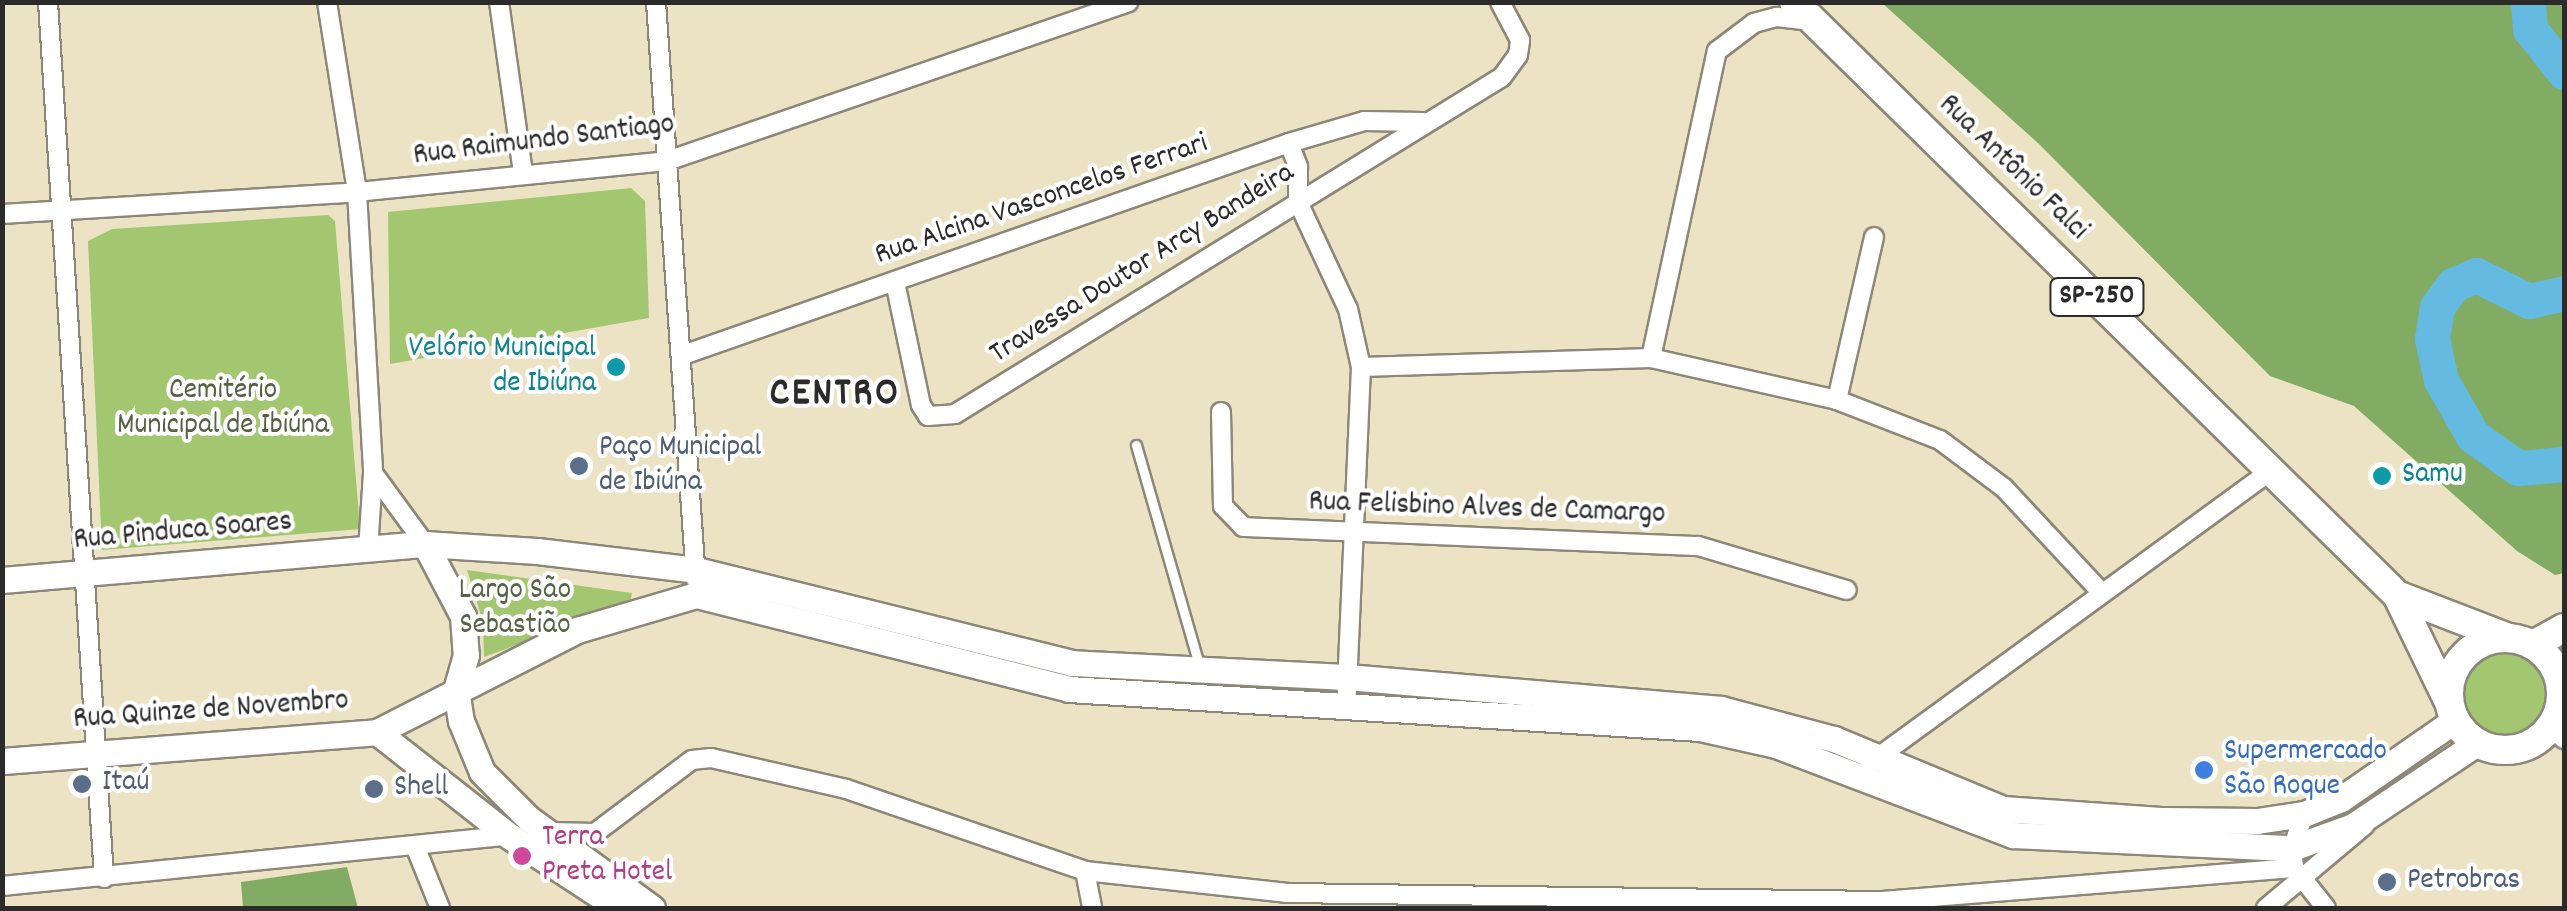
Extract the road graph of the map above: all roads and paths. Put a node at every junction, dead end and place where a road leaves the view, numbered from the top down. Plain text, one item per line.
1 (48, 2) edge
2 (328, 2) edge
3 (498, 2) edge
4 (656, 2) edge
5 (1128, 2) edge
6 (1500, 2) edge
7 (1804, 12) edge
8 (1423, 122) junction
9 (1289, 142) junction
10 (667, 160) junction
11 (523, 173) junction
12 (356, 192) junction
13 (1298, 202) junction
14 (2, 214) edge
15 (58, 215) junction
16 (1874, 237) dead end
17 (894, 282) junction
18 (683, 355) junction
19 (1651, 358) junction
20 (1361, 367) junction
21 (1836, 400) junction
22 (1221, 412) dead end
23 (1136, 446) dead end
24 (2273, 469) junction
25 (373, 474) junction
26 (1356, 532) junction
27 (426, 544) junction
28 (368, 550) junction
29 (80, 574) junction
30 (2, 580) edge
31 (696, 583) junction
32 (1847, 590) dead end
33 (2100, 591) junction
34 (2397, 594) junction
35 (2564, 628) edge
36 (2520, 641) junction
37 (1201, 671) junction
38 (1070, 676) junction
39 (1348, 677) junction
40 (456, 690) junction
41 (1207, 698) junction
42 (1346, 708) junction
43 (2452, 711) junction
44 (2559, 722) edge
45 (377, 732) junction
46 (2477, 743) junction
47 (94, 754) junction
48 (2, 761) edge
49 (1868, 767) junction
50 (2380, 810) junction
51 (2304, 814) junction
52 (549, 831) junction
53 (510, 836) junction
54 (414, 846) junction
55 (2256, 847) junction
56 (2296, 866) junction
57 (1085, 870) junction
58 (2247, 872) junction
59 (104, 878) junction
60 (2, 886) edge
61 (1286, 901) edge
62 (1478, 903) edge
63 (1928, 903) edge
64 (1876, 904) edge
65 (440, 908) edge
66 (619, 908) edge
67 (652, 908) edge
68 (1092, 908) edge
69 (2266, 908) edge
70 (2326, 908) edge

1 - 15 street
2 - 12 street
3 - 11 street
4 - 10 street
5 - 10 street, Rua Raimundo Santiago
6 - 8 street, Travessa Doutor Arcy Bandeira
7 - 19 street
7 - 24 main road, Rua Antônio Falci / SP-250
8 - 9 street, Rua Alcina Vasconcelos Ferrari
8 - 13 street, Travessa Doutor Arcy Bandeira
9 - 13 street
9 - 17 street, Rua Alcina Vasconcelos Ferrari
10 - 11 street, Rua Raimundo Santiago
10 - 18 street
11 - 12 street, Rua Raimundo Santiago
12 - 15 street, Rua Raimundo Santiago
12 - 25 street
13 - 17 street, Travessa Doutor Arcy Bandeira
13 - 20 street
14 - 15 street, Rua Raimundo Santiago
15 - 29 street
16 - 21 street
17 - 18 street, Rua Alcina Vasconcelos Ferrari
18 - 31 street
19 - 20 street
19 - 21 street
20 - 26 street
21 - 33 street
22 - 26 street, Rua Felisbino Alves de Camargo
23 - 37 lane
24 - 33 street
24 - 34 main road, Rua Antônio Falci / SP-250
25 - 27 street
25 - 28 street
26 - 32 street, Rua Felisbino Alves de Camargo
26 - 39 street
27 - 28 main road, Rua Pinduca Soares
27 - 31 main road, Rua Pinduca Soares
27 - 40 main road
28 - 29 main road, Rua Pinduca Soares
29 - 30 main road, Rua Pinduca Soares
29 - 47 street
31 - 38 main road, Rua Pinduca Soares
31 - 40 main road, Rua Quinze de Novembro
33 - 49 street
34 - 36 main road, Rua Antônio Falci / SP-250
34 - 43 main road, Rua Antônio Falci / SP-250
35 - 36 main road
36 - 43 main road
36 - 44 main road
37 - 38 main road
37 - 39 main road
37 - 41 lane
38 - 41 main road
39 - 42 street
39 - 49 main road
40 - 45 main road, Rua Quinze de Novembro
40 - 52 main road
41 - 42 main road
42 - 49 main road
43 - 46 main road, SP-250
43 - 51 main road
44 - 46 main road
45 - 47 main road, Rua Quinze de Novembro
45 - 53 main road
46 - 50 main road
47 - 48 main road, Rua Quinze de Novembro
47 - 59 street
49 - 51 main road
49 - 55 main road
50 - 56 main road
50 - 56 street
51 - 56 street
52 - 53 street
52 - 57 street
52 - 67 main road
53 - 54 street
53 - 66 main road
54 - 59 street
54 - 65 street
55 - 56 main road
55 - 58 main road
56 - 58 street
56 - 69 street
56 - 70 street
57 - 61 street
57 - 68 street
58 - 63 street
59 - 60 street
61 - 62 street
62 - 64 street
63 - 64 street

